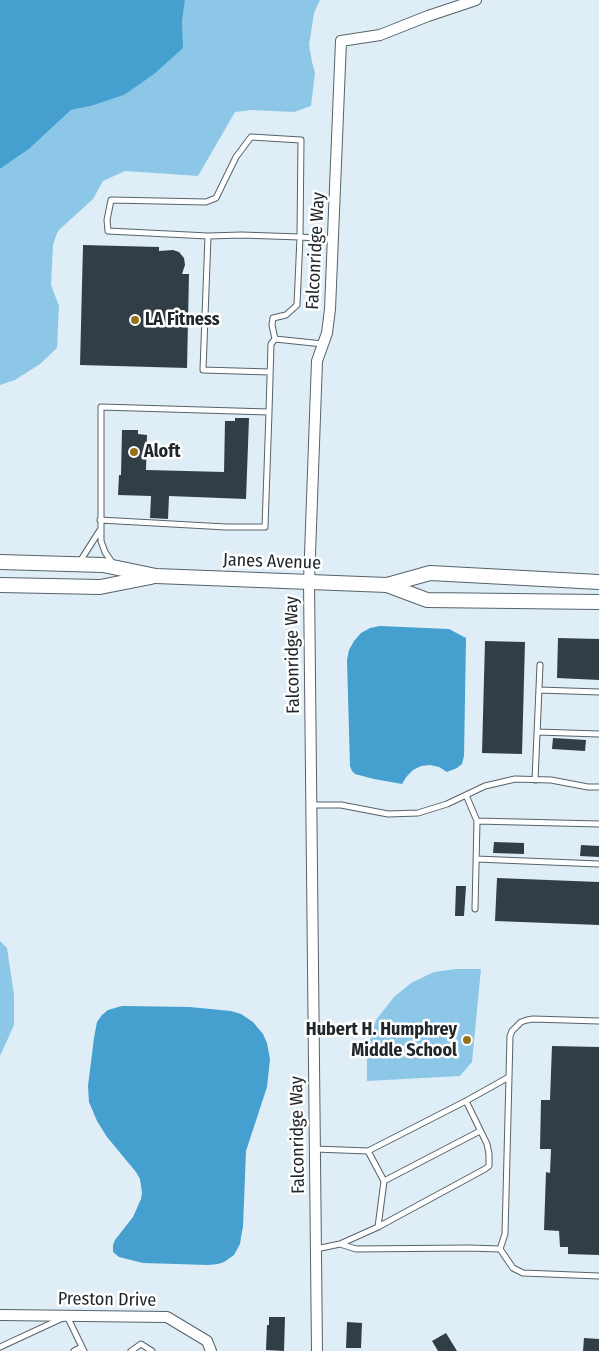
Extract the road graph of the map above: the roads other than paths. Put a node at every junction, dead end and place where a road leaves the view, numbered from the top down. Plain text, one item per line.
1 (476, 0) edge
2 (208, 236) junction
3 (300, 238) junction
4 (333, 239) junction
5 (275, 339) junction
6 (323, 344) junction
7 (270, 372) junction
8 (269, 412) junction
9 (100, 520) junction
10 (100, 530) junction
11 (0, 562) edge
12 (78, 564) junction
13 (116, 568) junction
14 (156, 576) junction
15 (309, 582) junction
16 (599, 582) edge
17 (0, 585) edge
18 (387, 585) junction
19 (599, 602) edge
20 (540, 665) dead end
21 (539, 690) junction
22 (599, 692) edge
23 (537, 732) junction
24 (599, 734) edge
25 (535, 780) junction
26 (599, 787) edge
27 (466, 795) junction
28 (311, 805) junction
29 (477, 821) junction
30 (599, 824) edge
31 (476, 860) junction
32 (599, 864) edge
33 (475, 909) dead end
34 (599, 1022) edge
35 (509, 1077) junction
36 (466, 1101) junction
37 (480, 1131) junction
38 (315, 1149) junction
39 (368, 1151) junction
40 (384, 1181) junction
41 (378, 1227) junction
42 (340, 1244) junction
43 (316, 1249) junction
44 (500, 1249) junction
45 (599, 1276) edge
46 (0, 1315) edge
47 (67, 1316) junction
48 (209, 1346) edge
49 (0, 1347) edge
50 (83, 1349) edge
51 (74, 1351) edge
52 (131, 1351) edge
53 (152, 1351) edge
54 (317, 1351) edge

1 - 4 street, Falconridge Way
2 - 3 lane
2 - 3 lane
2 - 7 lane
3 - 4 lane
3 - 5 lane
4 - 6 street, Falconridge Way
5 - 6 lane
5 - 7 lane
6 - 15 street, Falconridge Way
7 - 8 lane
8 - 9 lane
8 - 9 lane
9 - 10 lane
10 - 12 lane
10 - 13 lane
11 - 12 street, Janes Avenue
12 - 13 street, Janes Avenue
13 - 14 street, Janes Avenue
14 - 15 street, Janes Avenue
14 - 17 street, Janes Avenue
15 - 18 street, Janes Avenue
15 - 28 street, Falconridge Way
16 - 18 street, Janes Avenue
18 - 19 street, Janes Avenue
20 - 21 lane
21 - 22 lane
21 - 23 lane
23 - 24 lane
23 - 25 lane
25 - 26 lane
25 - 27 lane
27 - 28 lane
27 - 29 lane
28 - 38 street, Falconridge Way
29 - 30 lane
29 - 31 lane
31 - 32 lane
31 - 33 lane
34 - 35 lane
35 - 36 lane
35 - 44 lane
36 - 37 lane
36 - 39 lane
37 - 40 lane
37 - 41 lane
38 - 39 lane
38 - 43 street, Falconridge Way
39 - 40 lane
40 - 41 lane
41 - 42 lane
42 - 43 lane
42 - 44 lane
43 - 54 street, Falconridge Way
44 - 45 lane
46 - 47 street, Preston Drive
47 - 48 street, Preston Drive
47 - 49 lane
47 - 50 lane
50 - 51 lane
52 - 53 lane

